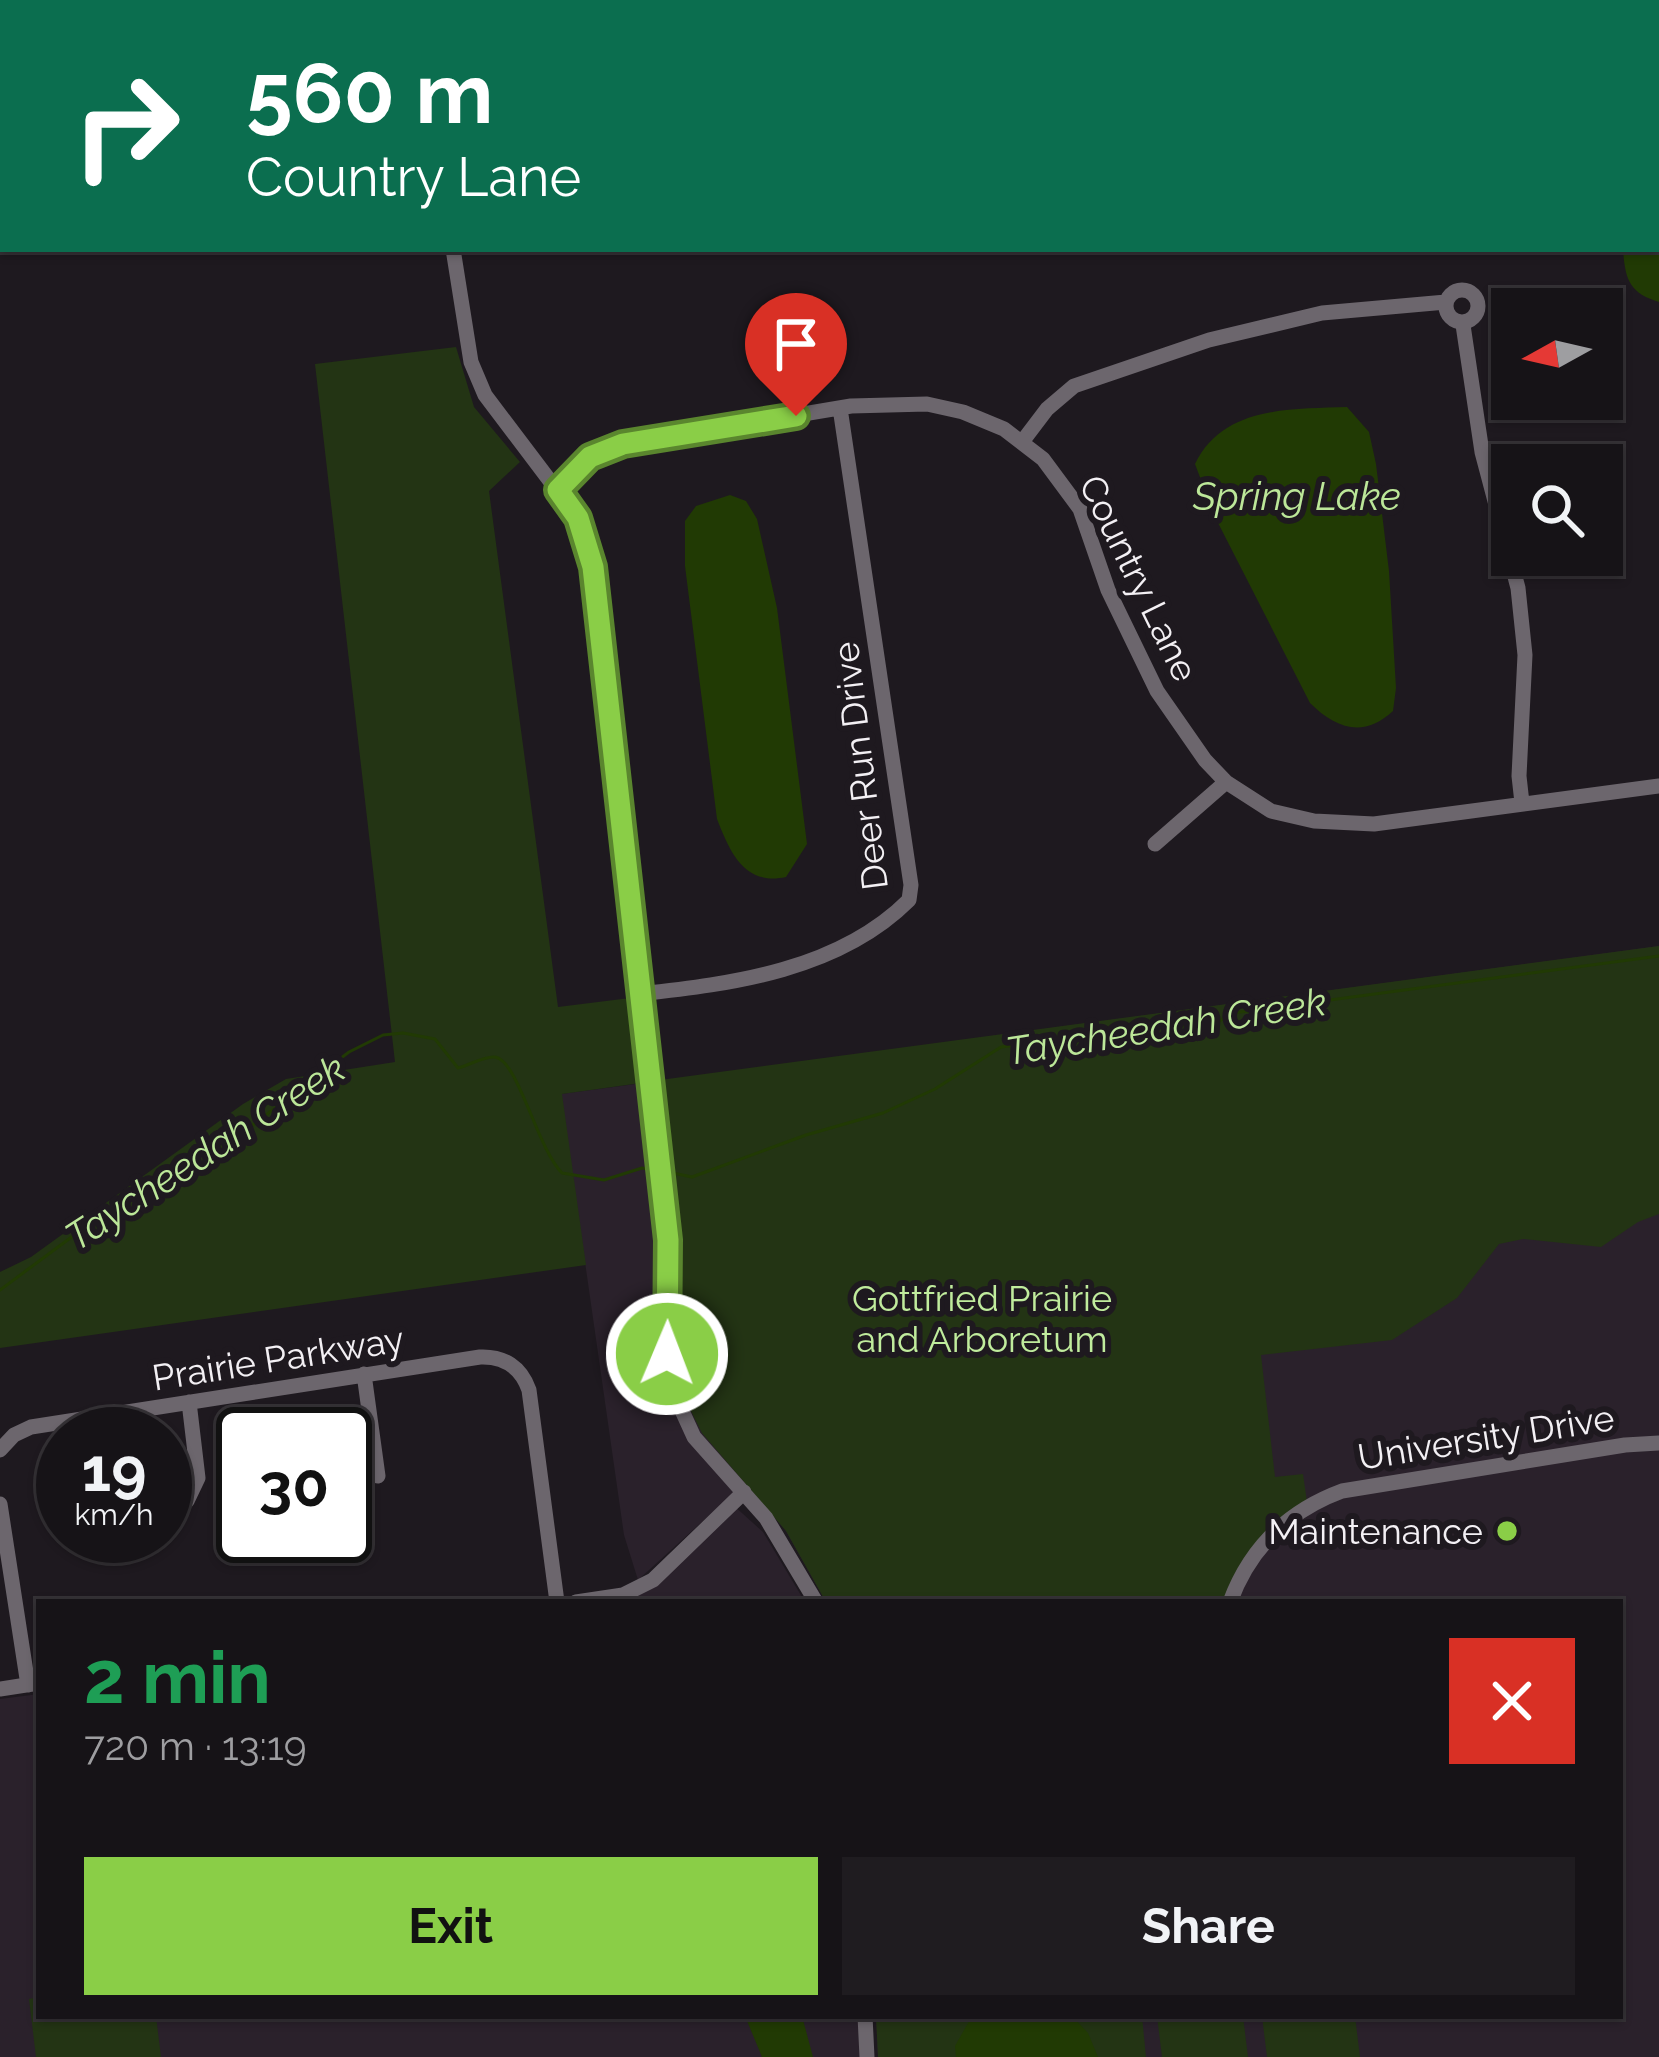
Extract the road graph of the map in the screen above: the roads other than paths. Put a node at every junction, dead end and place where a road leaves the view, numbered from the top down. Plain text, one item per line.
1 (453, 252) edge
2 (1446, 302) junction
3 (1463, 325) junction
4 (840, 408) junction
5 (1022, 442) junction
6 (558, 490) junction
7 (1226, 782) junction
8 (1659, 786) edge
9 (1522, 803) junction
10 (1155, 844) dead end
11 (639, 994) junction
12 (364, 1375) junction
13 (189, 1402) junction
14 (190, 1407) edge
15 (192, 1427) edge
16 (1659, 1443) edge
17 (0, 1450) edge
18 (378, 1476) dead end
19 (192, 1491) edge
20 (744, 1492) junction
21 (0, 1504) edge
22 (556, 1599) edge
23 (596, 1599) edge
24 (814, 1599) edge
25 (1231, 1599) edge
26 (33, 1684) edge
27 (0, 1689) edge
28 (866, 2019) edge
29 (867, 2057) edge

1 - 6 street
2 - 3 street
2 - 3 street
2 - 5 street
3 - 9 street
4 - 5 street, Country Lane
4 - 6 street, Country Lane
4 - 11 street, Deer Run Drive
5 - 7 street, Country Lane
6 - 11 street
7 - 9 street, Country Lane
7 - 10 street
8 - 9 street, Country Lane
11 - 20 street
12 - 13 street, Prairie Parkway
12 - 18 street
12 - 22 street, Prairie Parkway
13 - 14 street
13 - 17 street, Prairie Parkway
15 - 19 street
16 - 25 street, University Drive
20 - 23 street
20 - 24 street
21 - 26 street
26 - 27 street
28 - 29 street

